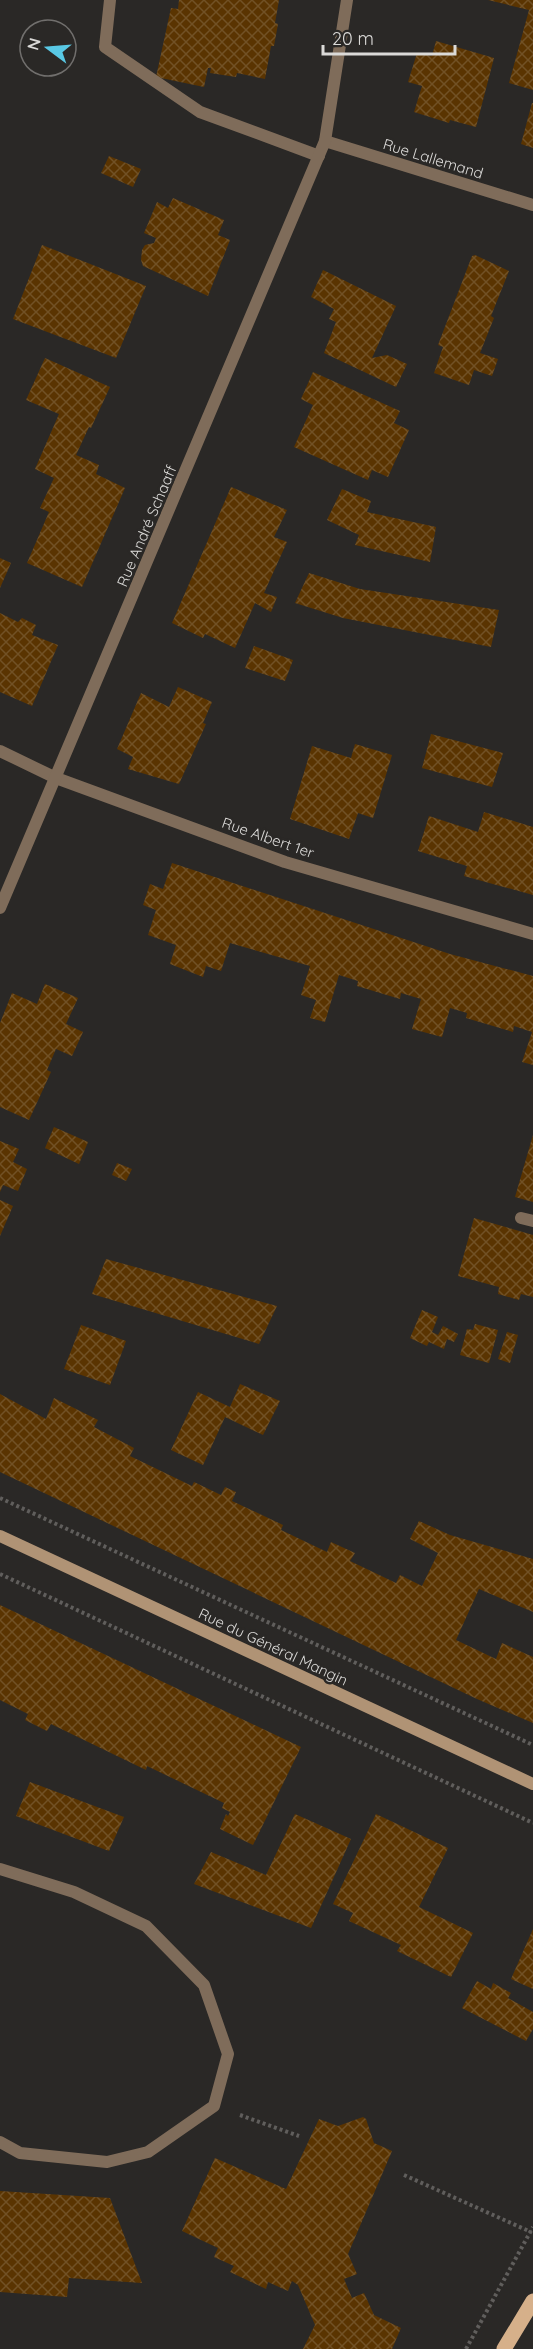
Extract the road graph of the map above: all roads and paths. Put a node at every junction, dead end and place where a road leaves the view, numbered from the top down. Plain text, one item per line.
1 (110, 0) edge
2 (347, 0) edge
3 (325, 141) junction
4 (319, 156) junction
5 (533, 205) edge
6 (0, 751) edge
7 (56, 778) junction
8 (0, 908) edge
9 (533, 934) edge
10 (0, 1498) edge
11 (0, 1536) edge
12 (0, 1574) edge
13 (533, 1745) edge
14 (533, 1784) edge
15 (533, 1822) edge
16 (0, 1869) edge
17 (214, 2106) junction
18 (299, 2136) dead end
19 (0, 2142) edge
20 (404, 2175) dead end
21 (533, 2227) edge
22 (531, 2232) junction
23 (533, 2301) edge
24 (465, 2349) edge
25 (504, 2349) edge

1 - 4 street
2 - 3 street, Rue André Schaaff
3 - 4 street, Rue André Schaaff
3 - 5 street, Rue Lallemand
4 - 7 street, Rue André Schaaff
6 - 7 street, Rue Albert 1er
7 - 8 street, Rue André Schaaff
7 - 9 street, Rue Albert 1er
10 - 13 path
11 - 14 main road, Rue du Général Mangin
12 - 15 path
16 - 17 street
17 - 18 path
17 - 19 street
20 - 22 path
21 - 22 path
22 - 24 path
23 - 25 main road

